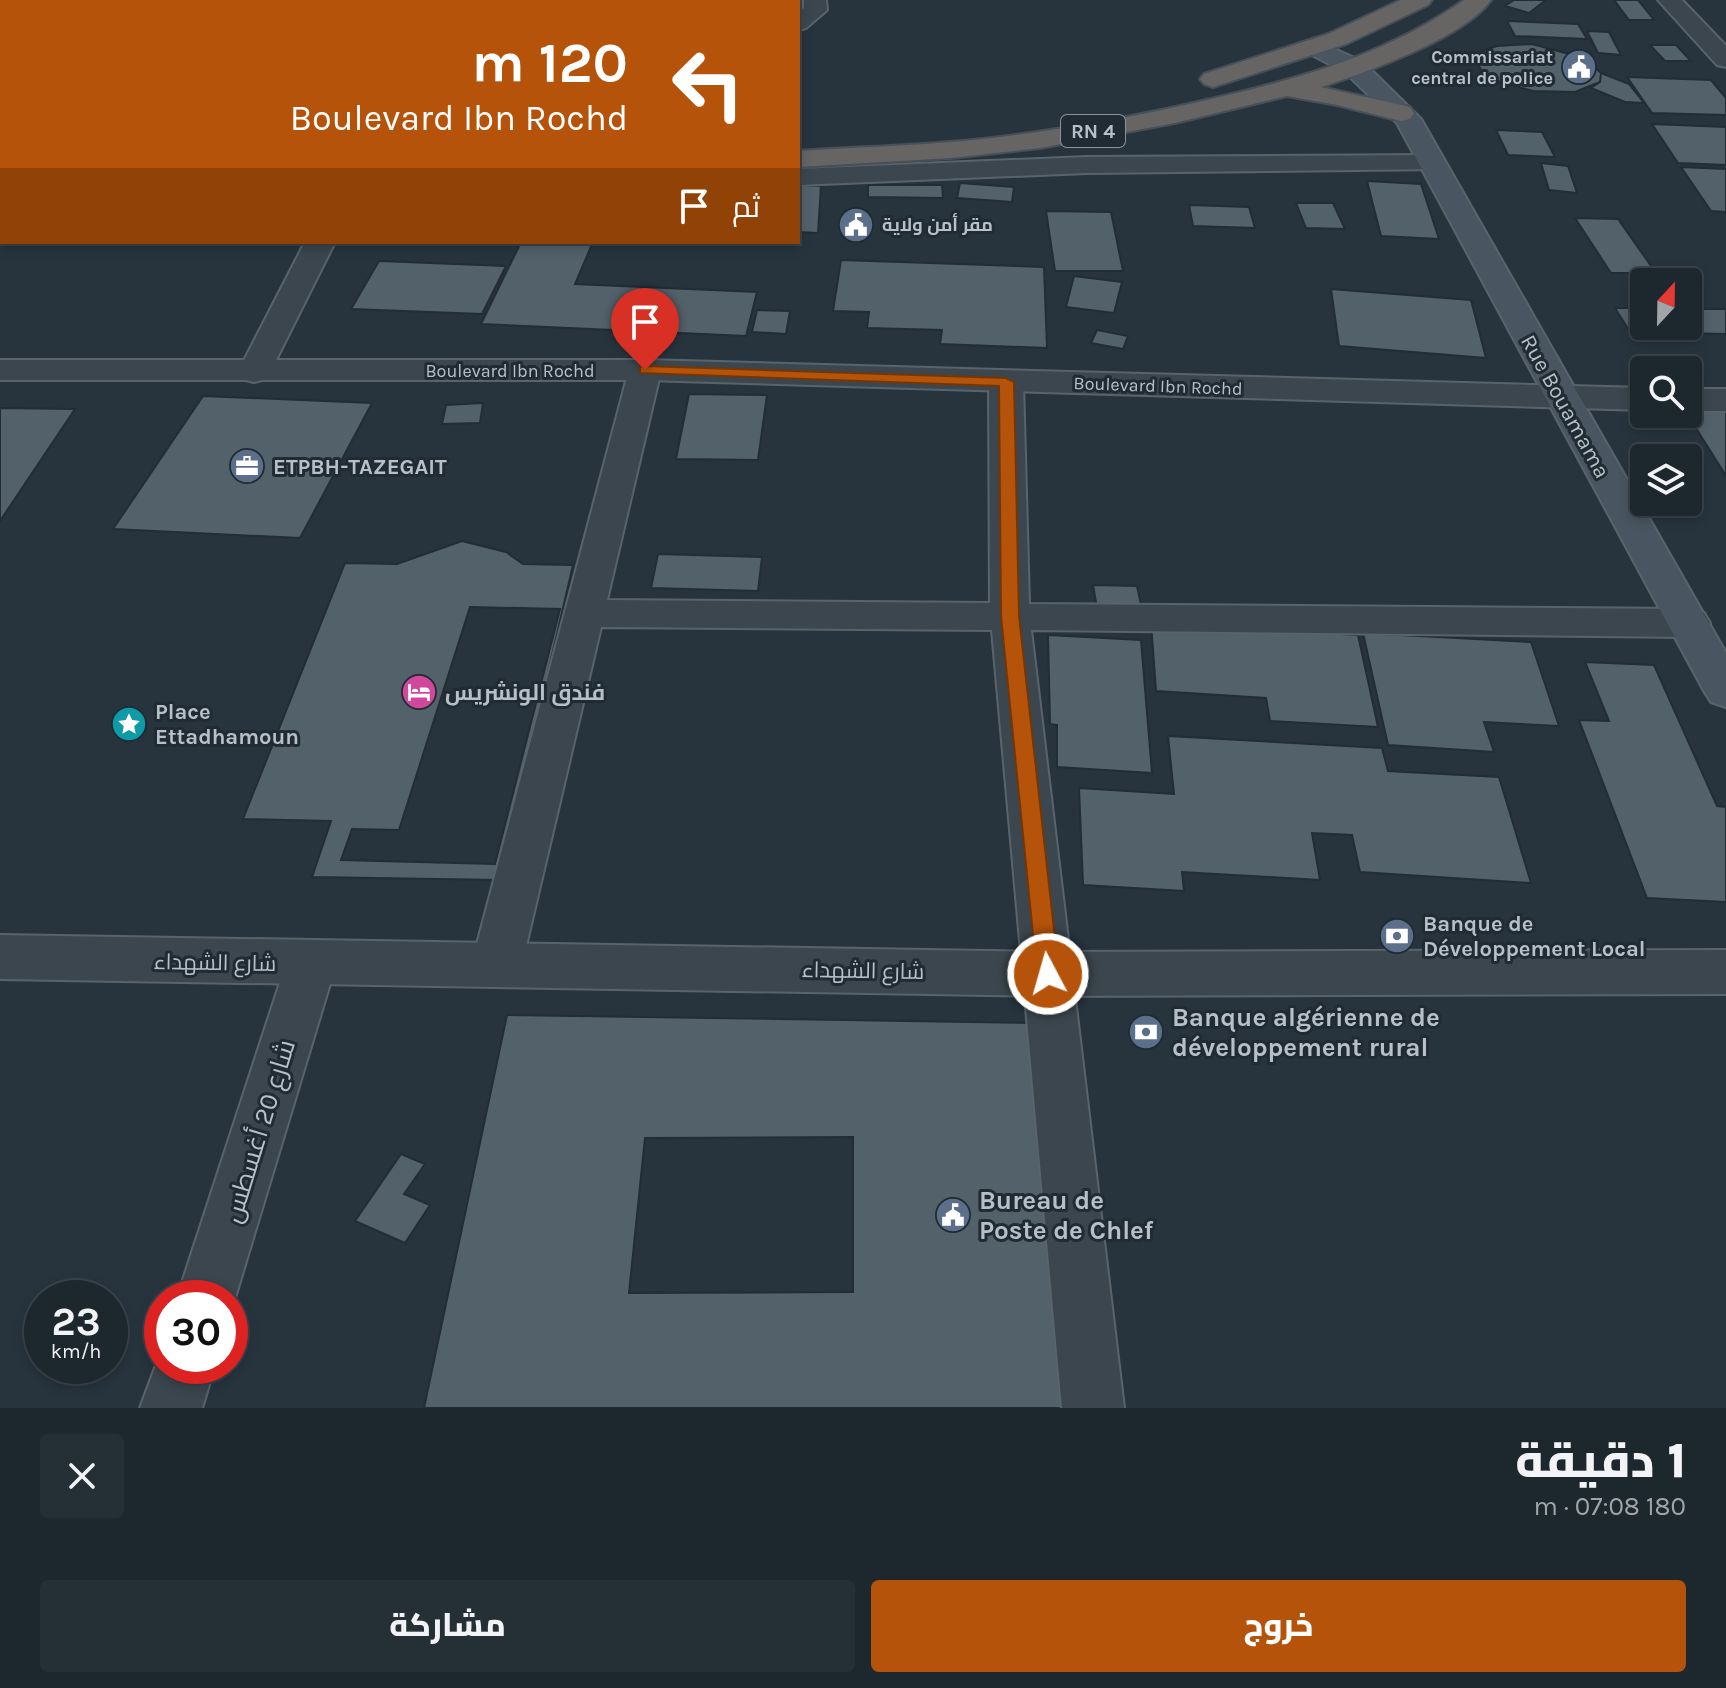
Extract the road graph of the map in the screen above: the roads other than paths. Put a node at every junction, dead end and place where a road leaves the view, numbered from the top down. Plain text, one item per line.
1 (815, 0) edge
2 (1420, 0) edge
3 (1479, 0) edge
4 (1669, 0) edge
5 (800, 22) edge
6 (1326, 43) junction
7 (1726, 60) edge
8 (1389, 71) junction
9 (1285, 89) junction
10 (1404, 116) junction
11 (800, 142) edge
12 (800, 159) edge
13 (1432, 163) junction
14 (800, 177) edge
15 (319, 244) edge
16 (0, 370) edge
17 (645, 370) junction
18 (254, 372) junction
19 (1006, 382) junction
20 (1560, 397) junction
21 (1630, 399) edge
22 (1702, 400) edge
23 (1726, 400) edge
24 (583, 613) junction
25 (1010, 616) junction
26 (1690, 623) junction
27 (1726, 691) edge
28 (0, 957) edge
29 (497, 963) junction
30 (311, 964) junction
31 (1726, 972) edge
32 (1048, 974) junction
33 (212, 1280) edge
34 (179, 1384) edge
35 (171, 1408) edge
36 (1093, 1408) edge

1 - 5 street
2 - 6 highway, RN 4
3 - 8 highway
4 - 7 street
6 - 8 main road
6 - 11 highway, RN 4
8 - 9 highway, RN 4
8 - 10 main road
8 - 10 main road
9 - 10 highway
9 - 12 highway, RN 4
10 - 13 main road, Rue Bouamama
13 - 14 street
13 - 20 main road, Rue Bouamama
15 - 18 street
16 - 18 street, Boulevard Ibn Rochd
17 - 18 street, Boulevard Ibn Rochd
17 - 19 street, Boulevard Ibn Rochd
17 - 24 street
19 - 20 street, Boulevard Ibn Rochd
19 - 25 street
20 - 21 street, Boulevard Ibn Rochd
20 - 26 main road, Rue Bouamama
22 - 23 street
24 - 25 street
24 - 29 street
25 - 26 street
25 - 32 street
26 - 27 main road, Rue Bouamama
28 - 30 street, شارع الشهداء
29 - 30 street, شارع الشهداء
29 - 32 street, شارع الشهداء
30 - 33 street, شارع 20 أغسطس
31 - 32 street, شارع الشهداء
32 - 36 street
34 - 35 street

